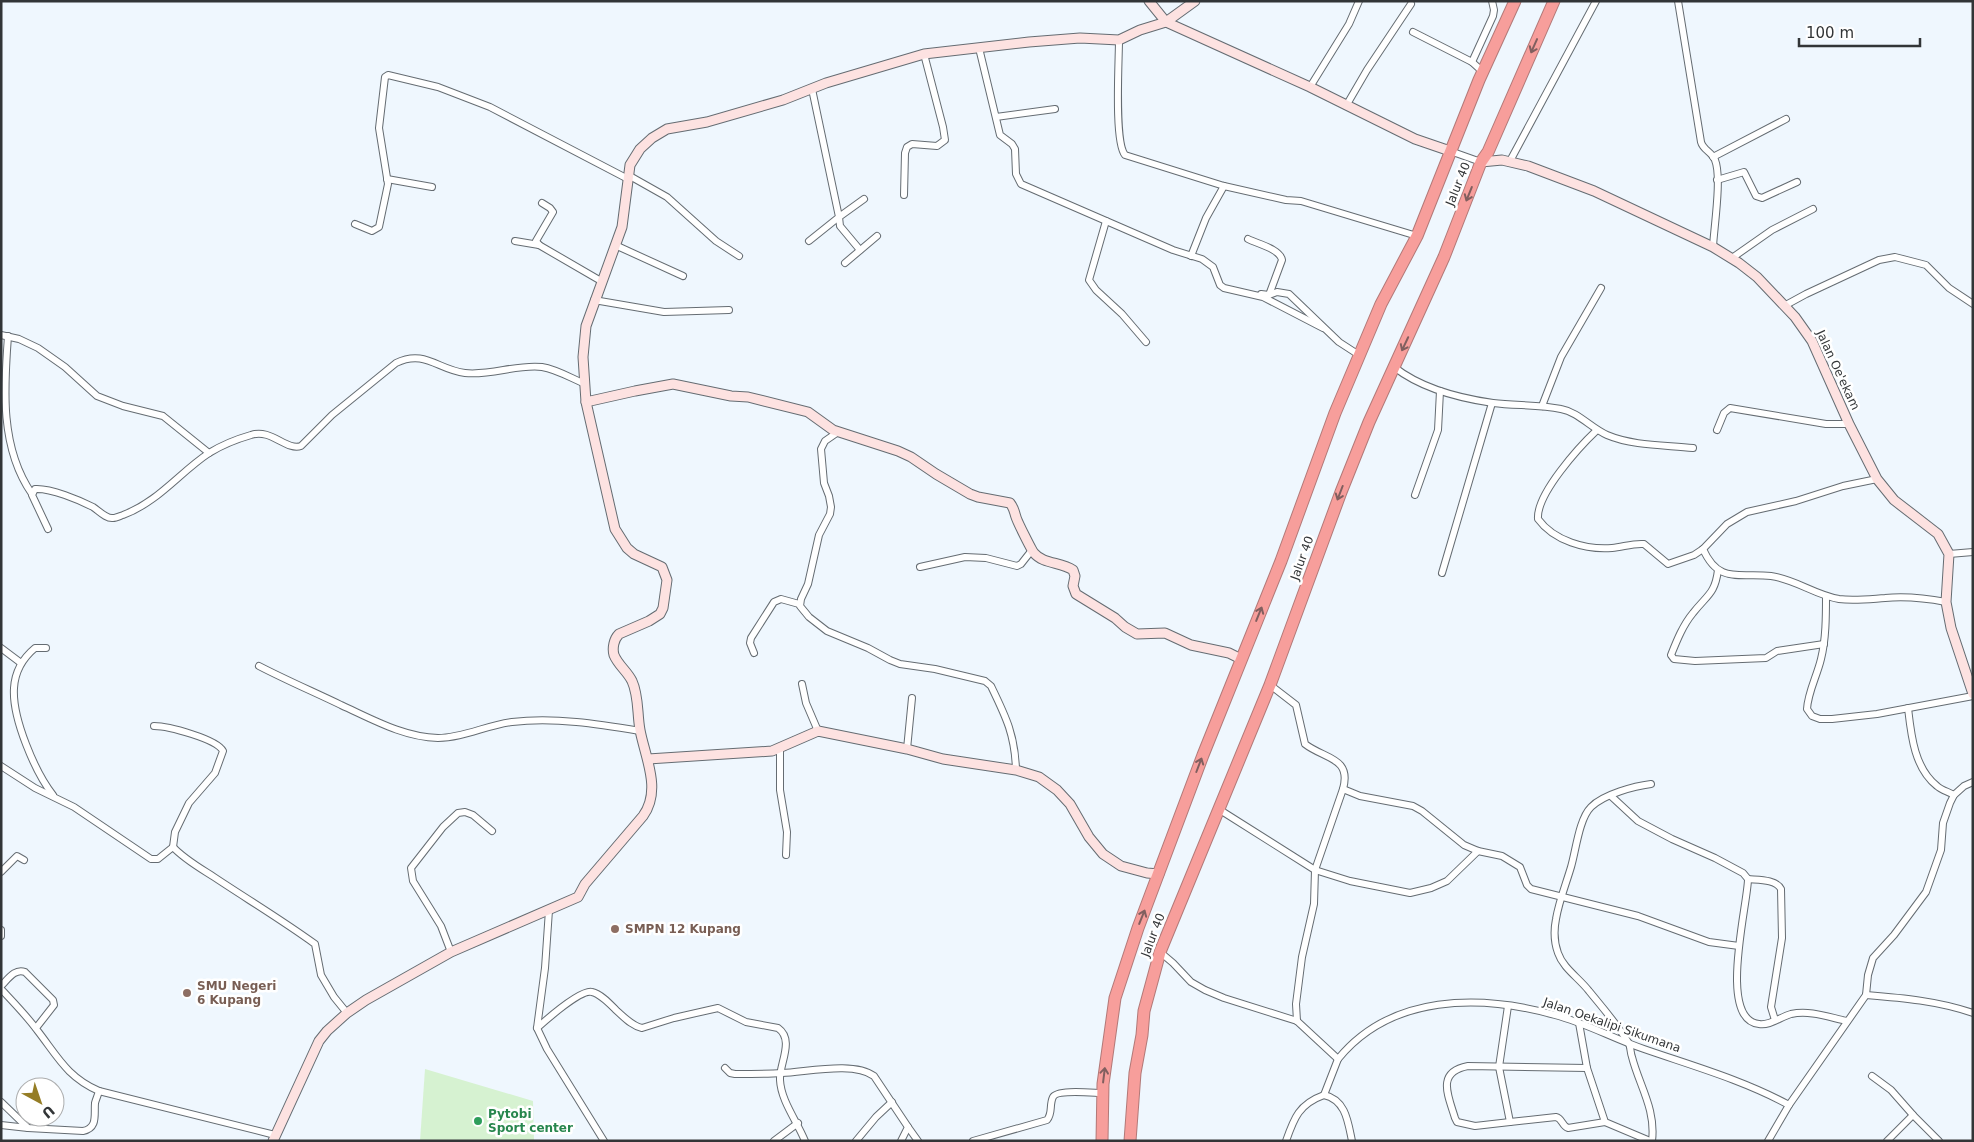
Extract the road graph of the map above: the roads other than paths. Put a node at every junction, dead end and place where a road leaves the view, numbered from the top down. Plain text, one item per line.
1 (1149, 1) edge
2 (1195, 1) edge
3 (1359, 1) edge
4 (1492, 1) edge
5 (1516, 1) edge
6 (1554, 1) edge
7 (1596, 1) edge
8 (1678, 1) edge
9 (1411, 4) dead end
10 (1166, 22) junction
11 (1413, 32) dead end
12 (1119, 40) junction
13 (979, 48) junction
14 (924, 54) junction
15 (1472, 62) junction
16 (1483, 72) junction
17 (1310, 87) junction
18 (812, 89) junction
19 (1346, 106) junction
20 (1055, 109) dead end
21 (996, 118) junction
22 (1786, 119) dead end
23 (1450, 151) junction
24 (1713, 157) junction
25 (1510, 161) junction
26 (1481, 162) junction
27 (628, 177) junction
28 (387, 179) junction
29 (1717, 180) junction
30 (1797, 182) dead end
31 (1224, 186) junction
32 (432, 187) dead end
33 (904, 195) dead end
34 (864, 199) dead end
35 (542, 202) dead end
36 (1813, 210) dead end
37 (839, 217) junction
38 (1106, 221) junction
39 (355, 224) dead end
40 (877, 236) dead end
41 (1417, 236) junction
42 (1248, 239) dead end
43 (515, 240) dead end
44 (809, 241) dead end
45 (538, 244) junction
46 (615, 245) junction
47 (1713, 247) junction
48 (860, 250) junction
49 (739, 256) dead end
50 (1191, 256) junction
51 (1732, 258) junction
52 (845, 263) dead end
53 (683, 276) dead end
54 (601, 281) junction
55 (1601, 288) dead end
56 (1245, 293) junction
57 (1269, 295) junction
58 (594, 300) junction
59 (1973, 304) edge
60 (1784, 306) junction
61 (729, 310) dead end
62 (1324, 328) junction
63 (5, 336) edge
64 (1146, 342) dead end
65 (1359, 355) junction
66 (1394, 367) junction
67 (585, 384) junction
68 (1440, 392) junction
69 (586, 402) junction
70 (1492, 403) junction
71 (1542, 406) junction
72 (1849, 424) junction
73 (1597, 430) junction
74 (1717, 430) dead end
75 (838, 432) junction
76 (1693, 448) dead end
77 (209, 453) junction
78 (1877, 479) junction
79 (32, 494) junction
80 (1415, 495) dead end
81 (48, 529) dead end
82 (1703, 549) junction
83 (1032, 550) junction
84 (1973, 552) edge
85 (1949, 554) junction
86 (920, 567) dead end
87 (1718, 570) junction
88 (1442, 573) dead end
89 (1826, 596) junction
90 (1946, 602) junction
91 (799, 604) junction
92 (1824, 644) junction
93 (1, 648) edge
94 (46, 648) dead end
95 (754, 653) dead end
96 (1241, 659) junction
97 (21, 663) junction
98 (259, 666) dead end
99 (802, 684) dead end
100 (1270, 685) junction
101 (1973, 695) edge
102 (912, 698) dead end
103 (1908, 708) junction
104 (154, 726) dead end
105 (640, 731) junction
106 (818, 731) junction
107 (780, 749) junction
108 (907, 749) junction
109 (648, 759) junction
110 (1, 766) edge
111 (1016, 770) junction
112 (1973, 782) edge
113 (1652, 784) dead end
114 (1343, 789) junction
115 (1954, 794) junction
116 (54, 796) junction
117 (1611, 796) junction
118 (1220, 810) junction
119 (492, 832) dead end
120 (173, 847) junction
121 (1478, 850) junction
122 (786, 855) dead end
123 (24, 860) dead end
124 (1315, 870) junction
125 (1, 872) edge
126 (1159, 874) junction
127 (1748, 878) junction
128 (1562, 896) junction
129 (549, 910) junction
130 (1, 930) edge
131 (1, 936) edge
132 (1739, 946) junction
133 (450, 952) junction
134 (1160, 952) junction
135 (1, 987) edge
136 (1866, 995) junction
137 (1508, 1006) junction
138 (348, 1013) junction
139 (1973, 1013) edge
140 (1776, 1020) junction
141 (1847, 1021) junction
142 (1297, 1022) junction
143 (1579, 1023) junction
144 (36, 1028) junction
145 (537, 1028) junction
146 (1630, 1044) junction
147 (1338, 1059) junction
148 (725, 1068) dead end
149 (1499, 1068) junction
150 (1588, 1068) junction
151 (780, 1074) junction
152 (1872, 1076) dead end
153 (99, 1091) junction
154 (1103, 1093) junction
155 (1324, 1095) junction
156 (1, 1102) edge
157 (892, 1102) junction
158 (1789, 1105) junction
159 (1913, 1115) junction
160 (1510, 1122) junction
161 (1605, 1122) junction
162 (798, 1123) junction
163 (1, 1125) edge
164 (908, 1127) junction
165 (28, 1128) junction
166 (274, 1138) edge
167 (604, 1141) edge
168 (774, 1141) edge
169 (805, 1141) edge
170 (856, 1141) edge
171 (901, 1141) edge
172 (918, 1141) edge
173 (973, 1141) edge
174 (1102, 1141) edge
175 (1130, 1141) edge
176 (1286, 1141) edge
177 (1352, 1141) edge
178 (1651, 1141) edge
179 (1768, 1141) edge
180 (1886, 1141) edge
181 (1940, 1141) edge

1 - 10 street
2 - 10 street
3 - 17 street
4 - 15 street
5 - 16 highway, Jalur 40
6 -> 26 highway, Jalur 40
7 - 25 street
8 - 24 street
9 - 19 street
10 - 12 street
10 - 17 street
11 - 15 street
12 - 13 street
12 - 31 street
13 - 14 street
13 - 21 street
14 - 18 street
14 - 33 street
15 - 16 street
16 - 23 highway, Jalur 40
17 - 19 street
18 - 27 street
18 - 37 street
19 - 23 street
20 - 21 street
21 - 38 street
22 - 24 street
23 - 26 street
23 - 41 highway, Jalur 40
24 - 29 street
25 - 26 street, Jalan Oe'ekam
25 - 47 street, Jalan Oe'ekam
26 -> 66 highway, Jalur 40
27 - 28 street
27 - 46 street
27 - 49 street
28 - 32 street
28 - 39 street
29 - 30 street
29 - 47 street
31 - 41 street
31 - 50 street
34 - 37 street
35 - 45 street
36 - 51 street
37 - 44 street
37 - 48 street
38 - 50 street
38 - 64 street
40 - 48 street
41 - 65 highway, Jalur 40
42 - 57 street
43 - 45 street
45 - 54 street
46 - 53 street
46 - 54 street
47 - 51 street, Jalan Oe'ekam
48 - 52 street
50 - 56 street
51 - 60 street, Jalan Oe'ekam
54 - 58 street
55 - 71 street
56 - 57 street
56 - 62 street
57 - 62 street
58 - 61 street
58 - 67 street
59 - 60 street
60 - 72 street, Jalan Oe'ekam
62 - 65 street
63 - 77 street
63 - 79 street
96 -> 65 highway, Jalur 40
66 - 68 street
66 -> 100 highway, Jalur 40
67 - 69 street
67 - 77 street
68 - 70 street
68 - 80 street
69 - 75 street
69 - 105 street
70 - 71 street
70 - 88 street
71 - 73 street
72 - 74 street
72 - 78 street, Jalan Oe'ekam
73 - 76 street
73 - 82 street
75 - 83 street
75 - 91 street
77 - 79 street
78 - 82 street
78 - 85 street, Jalan Oe'ekam
79 - 81 street
82 - 87 street
83 - 86 street
83 - 96 street
84 - 85 street
85 - 90 street
87 - 89 street
87 - 92 street
89 - 90 street
89 - 92 street
90 - 101 street
91 - 95 street
91 - 111 street
92 - 103 street
93 - 97 street
94 - 97 street
126 -> 96 highway, Jalur 40
97 - 116 street
98 - 105 street
99 - 106 street
100 - 114 street
100 - 118 highway, Jalur 40
101 - 103 street
102 - 108 street
103 - 115 street
104 - 120 street
105 - 109 street
106 - 107 street
106 - 108 street
107 - 109 street
107 - 122 street
108 - 111 street
109 - 129 street
110 - 116 street
111 - 126 street
112 - 115 street
113 - 117 street
114 - 121 street
114 - 124 street
115 - 136 street
116 - 120 street
117 - 127 street
117 - 128 street
118 - 124 street
118 - 134 highway, Jalur 40
119 - 133 street
120 - 138 street
121 - 124 street
121 - 128 street
123 - 125 street
124 - 142 street
154 -> 126 highway, Jalur 40
127 - 132 street
127 - 140 street
128 - 132 street
128 - 146 street
129 - 133 street
129 - 145 street
130 - 131 street
132 - 140 street
133 - 138 street
134 - 142 street
134 - 175 highway, Jalur 40
135 - 144 street
135 - 144 street
136 - 139 street
136 - 141 street
137 - 143 street, Jalan Oekalipi Sikumana
137 - 147 street, Jalan Oekalipi Sikumana
137 - 149 street
138 - 166 street
140 - 141 street
141 - 158 street
142 - 147 street
143 - 146 street, Jalan Oekalipi Sikumana
143 - 150 street
144 - 153 street
145 - 151 street
145 - 167 street
146 - 158 street, Jalan Oekalipi Sikumana
146 - 178 street
147 - 155 street
148 - 151 street
149 - 150 street
149 - 160 street
149 - 160 street
150 - 161 street
151 - 157 street
151 - 162 street
152 - 159 street
153 - 165 street
153 - 166 street
154 - 173 street
154 - 174 highway, Jalur 40
155 - 176 street
155 - 177 street
156 - 165 street
157 - 164 street
157 - 170 street
158 - 179 street
159 - 180 street
159 - 181 street
160 - 161 street
161 - 178 street
162 - 168 street
162 - 169 street
163 - 165 street
164 - 171 street
164 - 172 street

